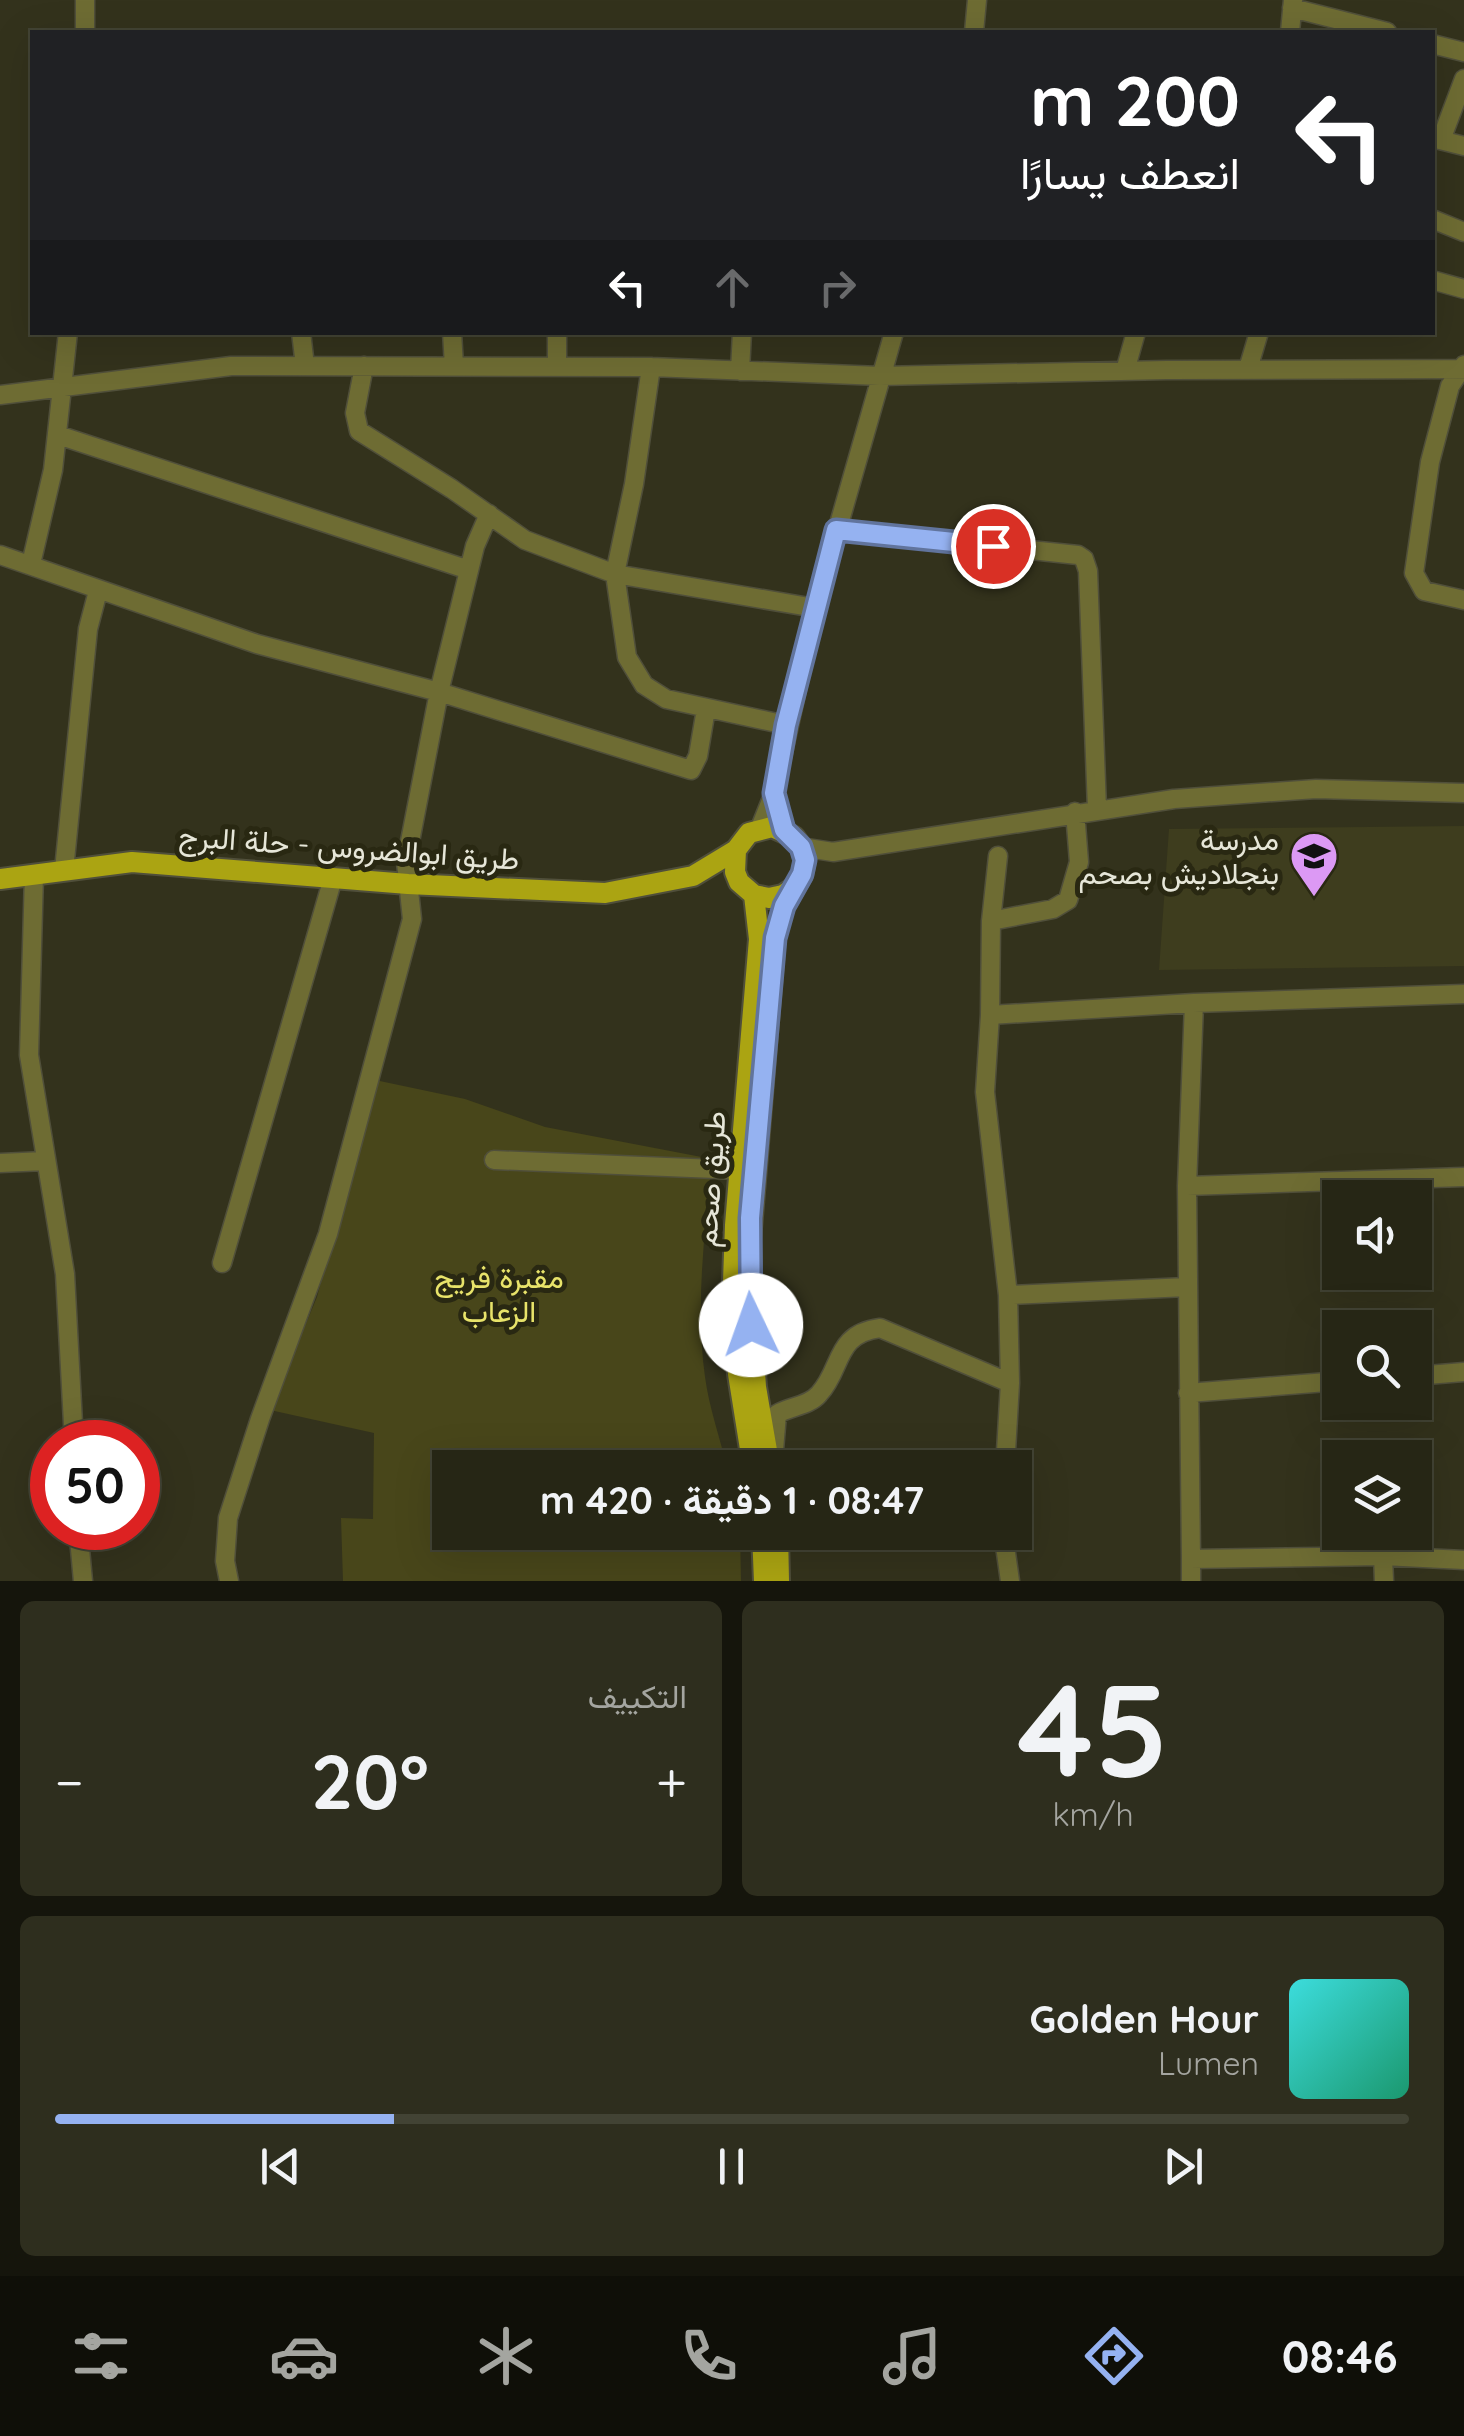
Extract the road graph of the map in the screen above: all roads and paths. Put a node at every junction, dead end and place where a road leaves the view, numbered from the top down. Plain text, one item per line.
1 (85, 0) edge
2 (976, 0) edge
3 (1293, 4) edge
4 (84, 30) edge
5 (974, 30) edge
6 (1290, 30) edge
7 (1380, 30) edge
8 (1435, 45) edge
9 (1464, 52) edge
10 (1464, 78) edge
11 (1437, 139) edge
12 (1464, 146) edge
13 (1435, 219) edge
14 (1464, 232) edge
15 (1435, 281) edge
16 (1464, 289) edge
17 (68, 335) edge
18 (301, 335) edge
19 (452, 335) edge
20 (556, 335) edge
21 (742, 335) edge
22 (893, 335) edge
23 (1135, 335) edge
24 (1258, 335) edge
25 (305, 366) junction
26 (364, 366) junction
27 (454, 366) junction
28 (557, 366) junction
29 (651, 368) junction
30 (1463, 368) edge
31 (1125, 370) junction
32 (1248, 370) junction
33 (740, 371) junction
34 (880, 376) junction
35 (64, 387) junction
36 (0, 395) edge
37 (58, 435) junction
38 (489, 514) junction
39 (836, 530) junction
40 (0, 555) edge
41 (31, 564) junction
42 (469, 570) junction
43 (614, 574) junction
44 (98, 590) junction
45 (1464, 600) edge
46 (814, 608) junction
47 (440, 692) junction
48 (706, 709) junction
49 (786, 725) junction
50 (774, 793) junction
51 (1464, 793) edge
52 (1098, 810) junction
53 (1075, 812) junction
54 (760, 828) junction
55 (784, 830) junction
56 (801, 847) junction
57 (736, 850) junction
58 (834, 852) junction
59 (998, 856) dead end
60 (64, 870) junction
61 (34, 874) junction
62 (692, 876) junction
63 (333, 878) junction
64 (0, 879) edge
65 (799, 881) junction
66 (408, 884) junction
67 (747, 888) junction
68 (991, 920) junction
69 (1464, 994) edge
70 (1194, 1003) junction
71 (990, 1015) junction
72 (494, 1160) dead end
73 (44, 1161) junction
74 (0, 1163) edge
75 (740, 1170) junction
76 (1464, 1178) edge
77 (1186, 1186) junction
78 (222, 1263) dead end
79 (1187, 1287) junction
80 (1008, 1295) junction
81 (1464, 1372) edge
82 (1432, 1375) edge
83 (1010, 1382) junction
84 (1322, 1383) edge
85 (1188, 1393) junction
86 (73, 1420) edge
87 (751, 1450) edge
88 (769, 1450) edge
89 (774, 1450) edge
90 (1006, 1450) edge
91 (80, 1550) edge
92 (763, 1550) edge
93 (778, 1550) edge
94 (1006, 1550) edge
95 (1383, 1556) junction
96 (1192, 1559) junction
97 (1464, 1560) edge
98 (83, 1581) edge
99 (228, 1581) edge
100 (764, 1581) edge
101 (779, 1581) edge
102 (1010, 1581) edge
103 (1191, 1581) edge
104 (1384, 1581) edge

1 - 4 street
2 - 5 street
3 - 6 street
3 - 7 street
8 - 9 street
10 - 11 street
11 - 12 street
13 - 14 street
15 - 16 street
17 - 35 street
18 - 25 street
19 - 27 street
20 - 28 street
21 - 33 street
22 - 34 street
23 - 31 street
24 - 32 street
25 - 26 street
25 - 35 street
26 - 27 street
26 - 38 street
27 - 28 street
28 - 29 street
29 - 33 street
29 - 43 street
30 - 32 street
30 - 45 street
31 - 32 street
31 - 34 street
33 - 34 street
34 - 39 street
35 - 36 street
35 - 37 street
37 - 41 street
37 - 42 street
38 - 42 street
38 - 43 street
39 - 46 street
39 - 52 street
40 - 41 street
41 - 44 street
42 - 47 street
43 - 46 street
43 - 48 street
44 - 47 street
44 - 60 street
46 - 49 street
47 - 48 street
47 - 66 street
48 - 49 street
49 - 50 street
50 - 54 street
50 - 55 street
51 - 52 street
52 - 53 street
53 - 58 street
53 - 68 street
54 - 55 main road
54 - 57 main road
55 - 56 main road
56 - 58 street
56 - 65 main road
57 - 62 main road, طريق ابوالضروس - حلة البرج
57 - 67 main road
58 - 65 street
59 - 68 street
60 - 61 main road, طريق ابوالضروس - حلة البرج
60 - 63 main road, طريق ابوالضروس - حلة البرج
61 - 64 main road, طريق ابوالضروس - حلة البرج
61 - 73 street
62 - 66 main road, طريق ابوالضروس - حلة البرج
62 - 67 main road, طريق ابوالضروس - حلة البرج
63 - 66 main road, طريق ابوالضروس - حلة البرج
63 - 78 street
65 - 67 main road
65 - 88 main road, طريق صحم
66 - 99 street
67 - 75 main road, طريق صحم
68 - 71 street
69 - 70 street
70 - 71 street
70 - 77 street
71 - 80 street
72 - 75 street
73 - 74 street
73 - 86 street
75 - 87 main road, طريق صحم
76 - 77 street
77 - 79 street
79 - 80 street
79 - 85 street
80 - 83 street
81 - 82 street
83 - 89 street
83 - 90 street
84 - 85 street
85 - 96 street
91 - 98 street
92 - 100 main road
93 - 101 main road
94 - 102 street
95 - 96 street
95 - 97 street
95 - 104 street
96 - 103 street

